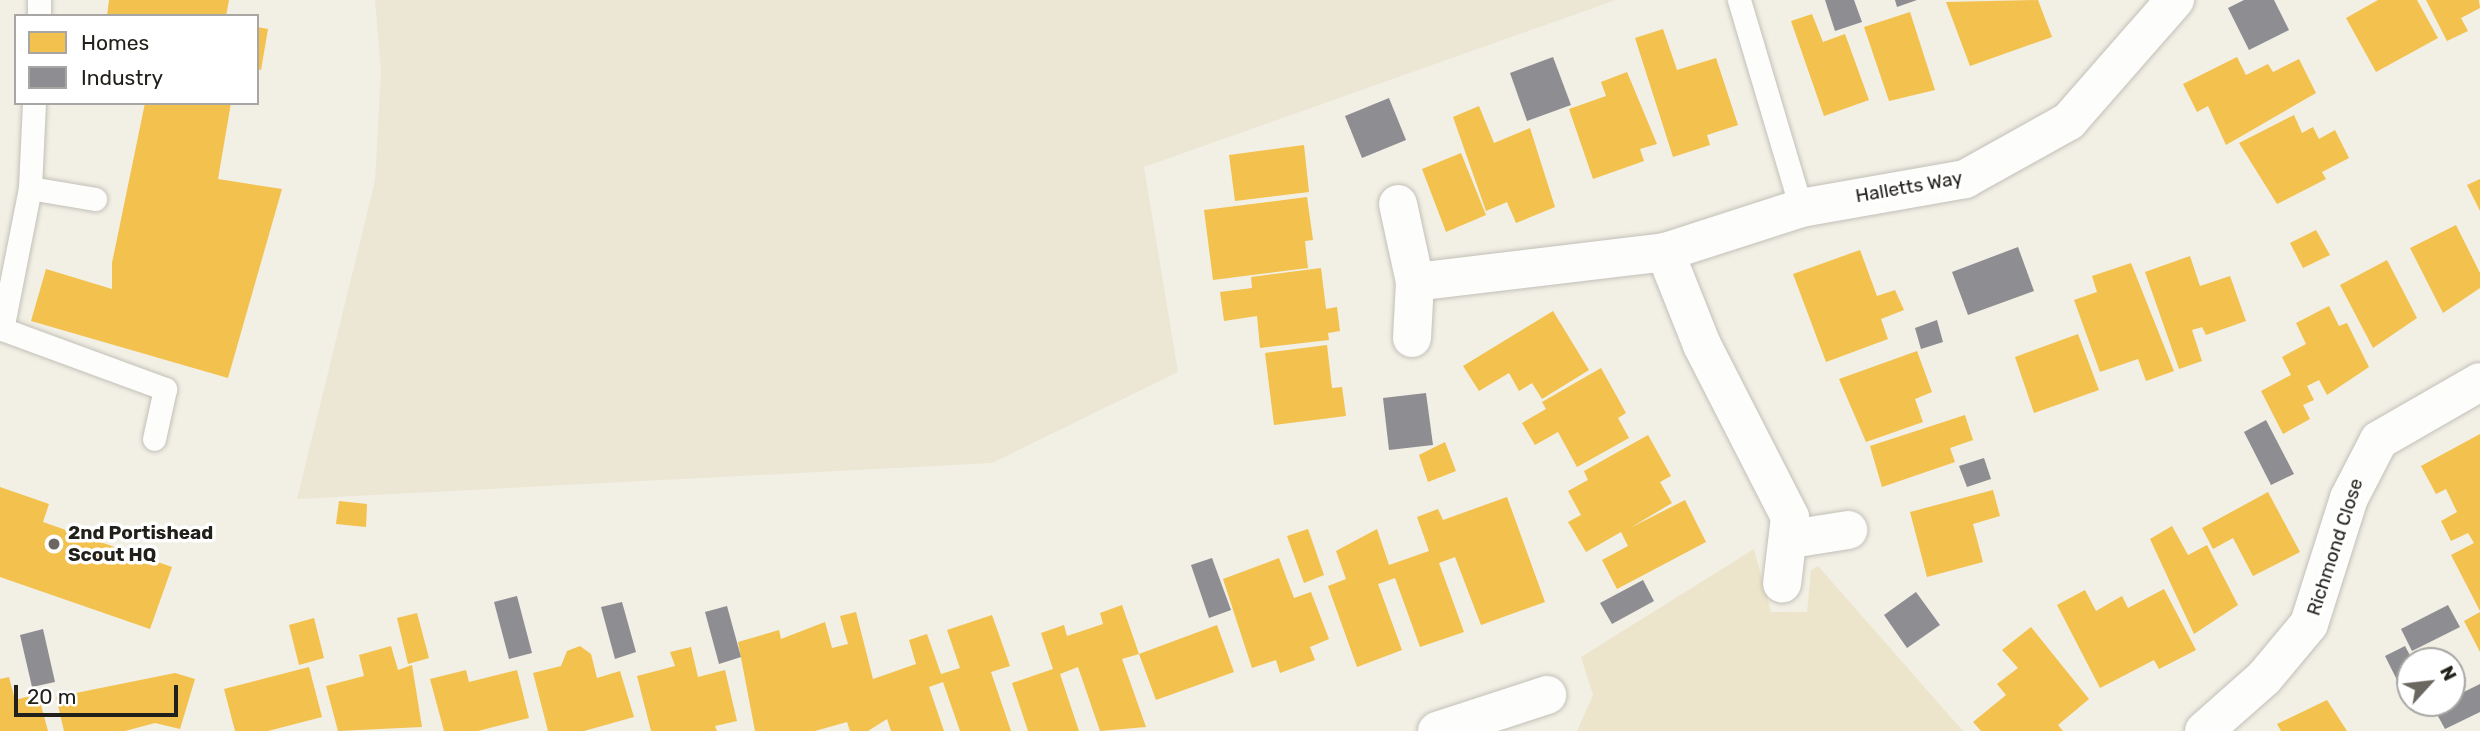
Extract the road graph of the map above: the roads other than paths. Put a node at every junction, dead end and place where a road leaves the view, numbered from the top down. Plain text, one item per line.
1 (1739, 0) edge
2 (2175, 0) edge
3 (34, 105) edge
4 (30, 188) junction
5 (95, 199) dead end
6 (1398, 204) dead end
7 (1801, 208) junction
8 (1665, 252) junction
9 (1415, 282) junction
10 (1412, 338) dead end
11 (2480, 382) edge
12 (154, 439) dead end
13 (1848, 530) dead end
14 (1791, 539) junction
15 (1782, 584) dead end
16 (1547, 695) dead end
17 (1491, 723) edge
18 (1437, 731) edge
19 (2204, 731) edge

1 - 7 lane
2 - 7 street, Halletts Way
3 - 4 lane
4 - 5 lane
4 - 12 lane
6 - 9 street
7 - 8 street, Halletts Way
8 - 9 street, Halletts Way
8 - 14 street
9 - 10 street
11 - 19 street, Richmond Close
13 - 14 street
14 - 15 street
16 - 17 street
17 - 18 street

